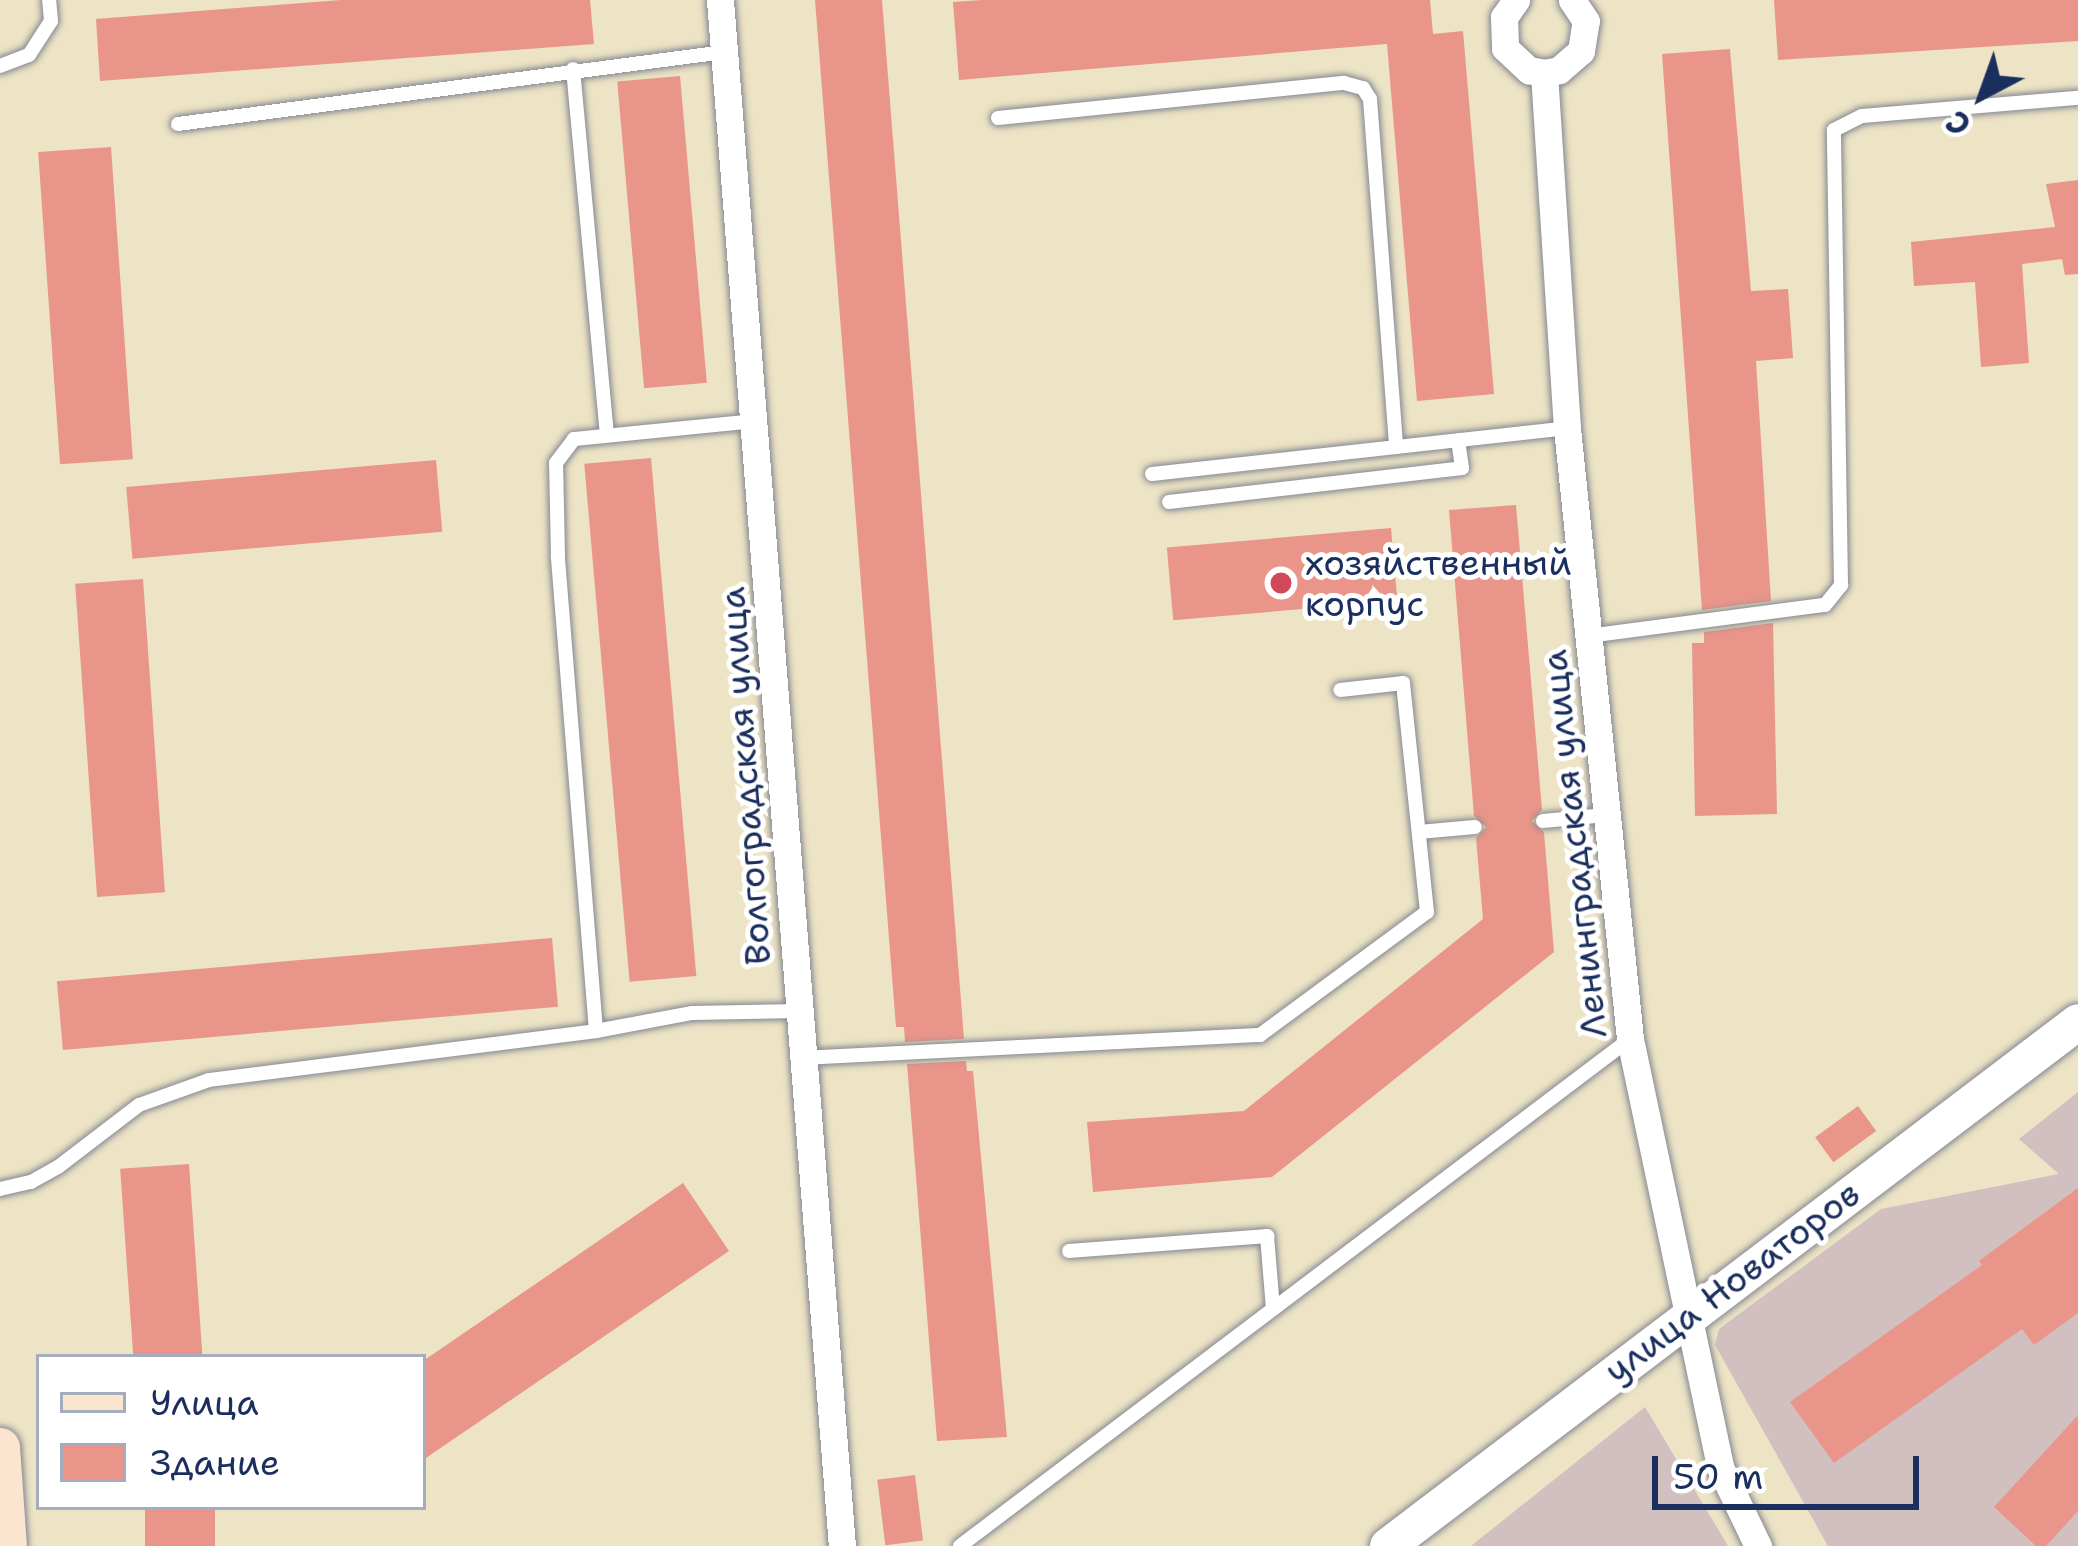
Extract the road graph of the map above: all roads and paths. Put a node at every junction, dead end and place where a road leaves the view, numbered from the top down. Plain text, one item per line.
1 (49, 0) edge
2 (720, 0) edge
3 (1516, 0) edge
4 (1572, 0) edge
5 (724, 52) junction
6 (0, 67) edge
7 (573, 68) junction
8 (1544, 73) junction
9 (2078, 98) edge
10 (998, 118) dead end
11 (178, 124) dead end
12 (753, 421) junction
13 (1567, 428) junction
14 (607, 434) junction
15 (1458, 440) junction
16 (1396, 447) junction
17 (1152, 474) dead end
18 (1169, 502) dead end
19 (1588, 636) junction
20 (1340, 690) dead end
21 (1606, 814) junction
22 (1543, 821) dead end
23 (1475, 827) dead end
24 (1419, 832) junction
25 (800, 1011) junction
26 (2078, 1022) edge
27 (596, 1031) junction
28 (1630, 1039) junction
29 (803, 1058) junction
30 (0, 1189) edge
31 (1069, 1251) dead end
32 (1273, 1309) junction
33 (1686, 1315) junction
34 (0, 1447) edge
35 (7, 1546) edge
36 (842, 1546) edge
37 (960, 1546) edge
38 (1388, 1546) edge
39 (1757, 1546) edge

1 - 6 lane
2 - 5 street, Волгоградская улица
3 - 8 street
4 - 8 street
5 - 7 lane
5 - 12 street, Волгоградская улица
7 - 11 lane
7 - 14 lane
8 - 13 street, Ленинградская улица
9 - 19 lane
10 - 16 lane
12 - 14 lane
12 - 25 street, Волгоградская улица
13 - 15 lane
13 - 19 street, Ленинградская улица
14 - 27 lane
15 - 16 lane
15 - 18 lane
16 - 17 lane
19 - 21 street, Ленинградская улица
20 - 24 lane
21 - 22 lane
21 - 28 street, Ленинградская улица
23 - 24 lane
24 - 29 lane
25 - 27 lane
25 - 29 street, Волгоградская улица
26 - 33 street, улица Новаторов
27 - 30 lane
28 - 32 lane
28 - 33 street, Ленинградская улица
29 - 36 street, Волгоградская улица
31 - 32 lane
32 - 37 lane
33 - 38 street, улица Новаторов
33 - 39 street, Ленинградская улица
34 - 35 main road

